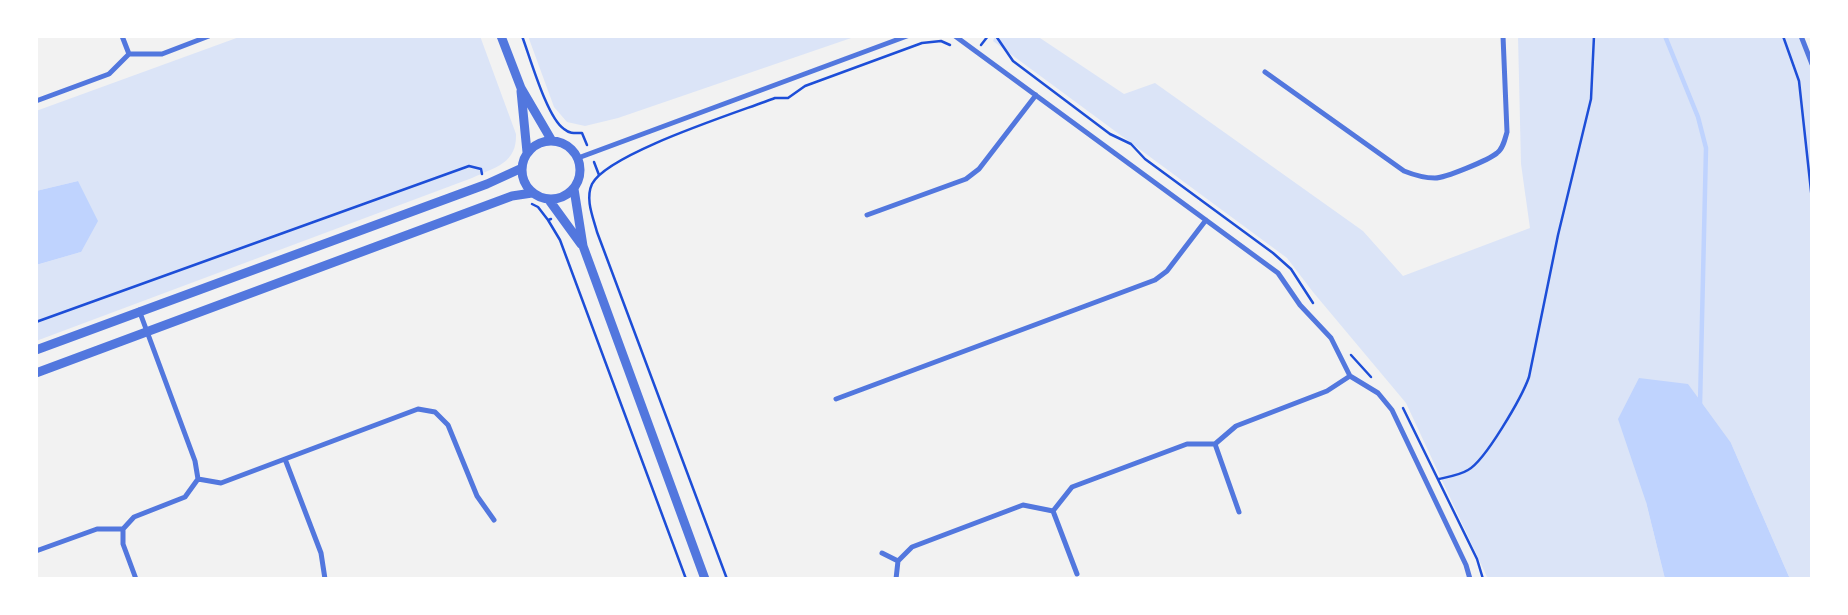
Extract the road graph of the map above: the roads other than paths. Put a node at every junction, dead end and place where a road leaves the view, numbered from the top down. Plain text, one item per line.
1 (122, 36) edge
2 (210, 36) edge
3 (500, 36) edge
4 (907, 36) edge
5 (1503, 36) edge
6 (1801, 36) edge
7 (958, 37) edge
8 (129, 54) junction
9 (1812, 64) edge
10 (1265, 72) dead end
11 (521, 88) junction
12 (1036, 95) junction
13 (36, 101) edge
14 (552, 141) junction
15 (528, 152) junction
16 (578, 158) junction
17 (522, 168) junction
18 (574, 189) junction
19 (532, 193) junction
20 (549, 200) junction
21 (867, 215) dead end
22 (1206, 220) junction
23 (582, 246) junction
24 (139, 310) junction
25 (146, 330) junction
26 (36, 350) edge
27 (36, 373) edge
28 (1350, 376) junction
29 (836, 398) dead end
30 (1215, 444) junction
31 (285, 460) junction
32 (198, 479) junction
33 (1053, 511) junction
34 (1239, 512) dead end
35 (494, 520) dead end
36 (123, 529) junction
37 (36, 551) edge
38 (882, 553) dead end
39 (898, 561) junction
40 (1078, 574) dead end
41 (136, 579) edge
42 (324, 579) edge
43 (705, 579) edge
44 (896, 579) edge
45 (1470, 579) edge

1 - 8 street
2 - 8 street
3 - 11 street
4 - 16 street
5 - 10 street
6 - 9 street
7 - 12 street
8 - 13 street
11 - 14 street
11 - 15 street
12 - 21 street
12 - 22 street
14 - 15 street
14 - 16 street
15 - 17 street
16 - 18 street
17 - 19 street
17 - 24 street
18 - 20 street
18 - 23 street
19 - 20 street
19 - 25 street
20 - 23 street
22 - 28 street
22 - 29 street
23 - 43 street
24 - 25 street
24 - 26 street
25 - 27 street
25 - 32 street
28 - 30 street
28 - 45 street
30 - 33 street
30 - 34 street
31 - 32 street
31 - 35 street
31 - 42 street
32 - 36 street
33 - 39 street
33 - 40 street
36 - 37 street
36 - 41 street
38 - 39 street
39 - 44 street

